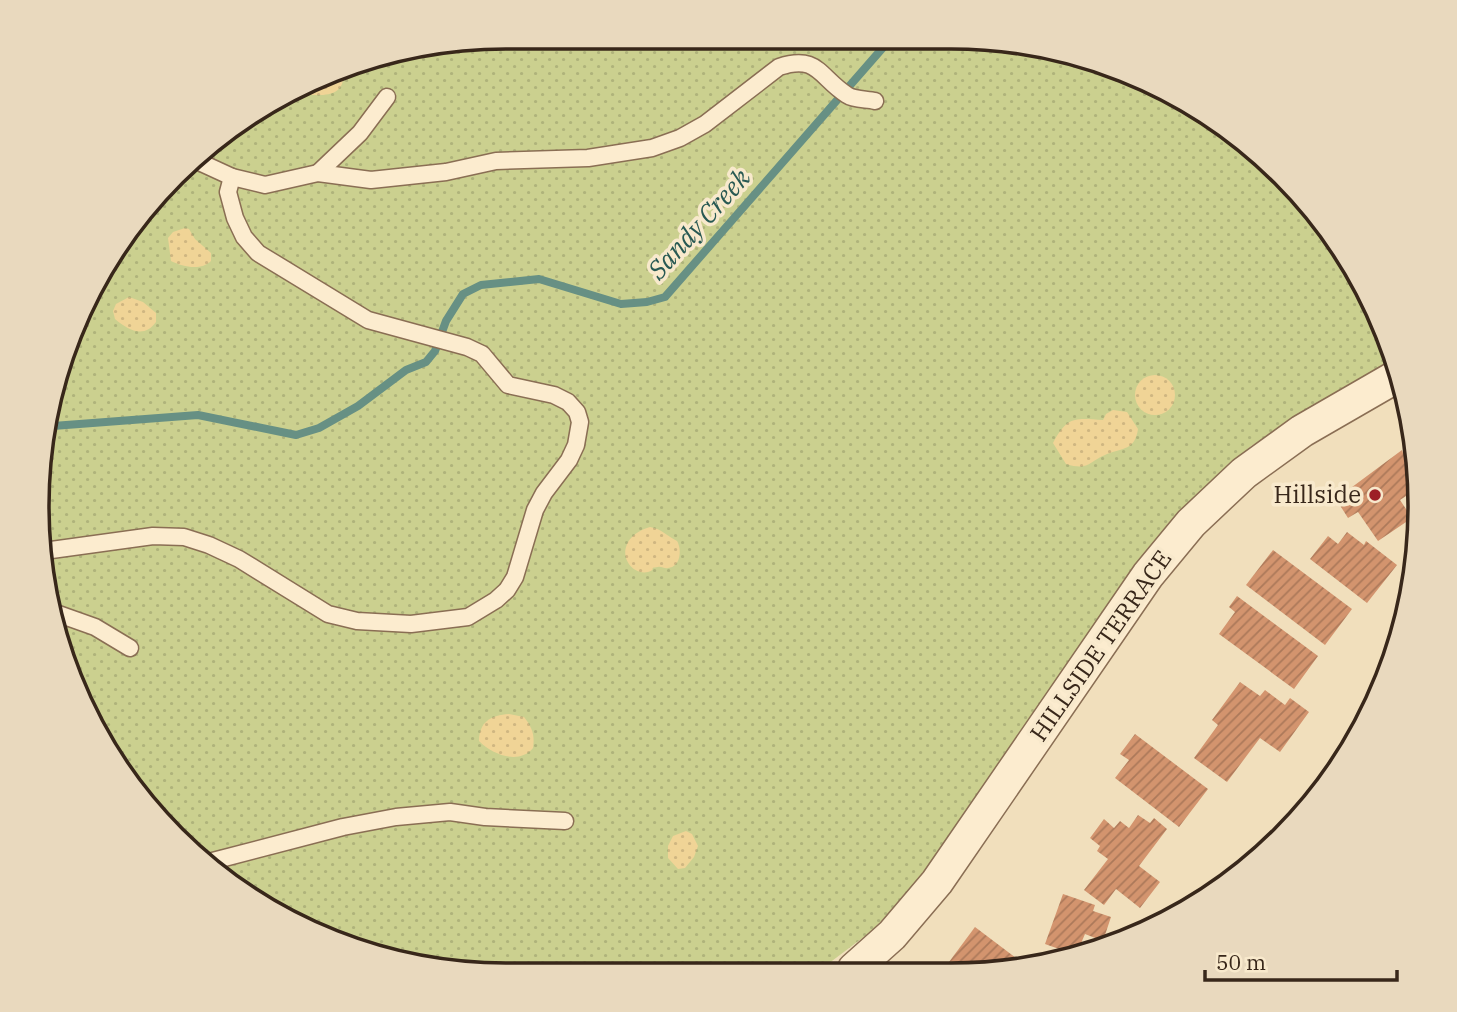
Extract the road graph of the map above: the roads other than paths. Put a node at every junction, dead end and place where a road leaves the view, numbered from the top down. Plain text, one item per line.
1 (387, 97) dead end
2 (875, 100) dead end
3 (203, 164) edge
4 (318, 173) junction
5 (232, 177) junction
6 (1390, 380) edge
7 (51, 550) edge
8 (63, 616) edge
9 (130, 648) dead end
10 (565, 821) dead end
11 (217, 860) edge
12 (862, 963) edge

1 - 4 lane
2 - 4 lane
3 - 5 lane
4 - 5 lane
5 - 7 lane
6 - 12 street, HILLSIDE TERRACE
8 - 9 lane
10 - 11 lane

